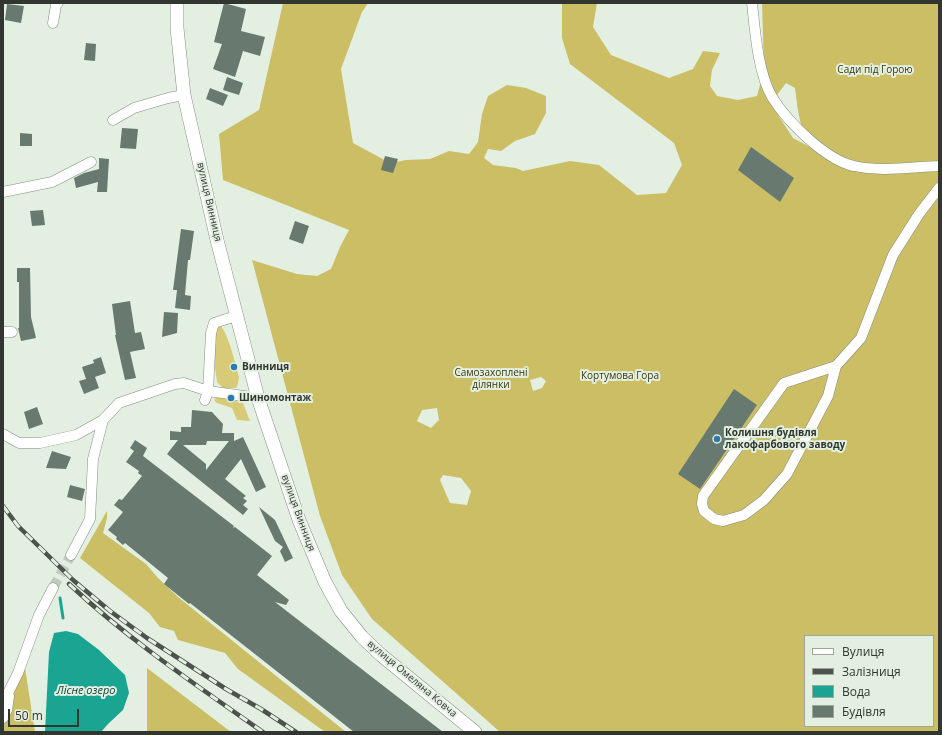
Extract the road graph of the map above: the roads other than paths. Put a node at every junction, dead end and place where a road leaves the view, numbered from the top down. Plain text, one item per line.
1 (58, 3) edge
2 (177, 3) edge
3 (752, 3) edge
4 (53, 23) dead end
5 (184, 96) junction
6 (113, 120) dead end
7 (91, 162) dead end
8 (939, 166) edge
9 (939, 188) edge
10 (3, 192) edge
11 (236, 316) junction
12 (836, 366) junction
13 (207, 395) junction
14 (258, 398) junction
15 (103, 420) junction
16 (3, 434) edge
17 (71, 555) tunnel mouth
18 (325, 582) joint
19 (54, 588) tunnel mouth
20 (11, 689) junction
21 (3, 703) edge
22 (3, 718) edge
23 (475, 732) edge

1 - 4 street
2 - 5 main road, вулиця Винниця
3 - 8 street
5 - 6 street
5 - 11 main road, вулиця Винниця
7 - 10 street
9 - 12 street
11 - 13 street
11 - 14 main road, вулиця Винниця
12 - 12 street
13 - 14 street
13 - 15 street
14 - 18 main road, вулиця Винниця
15 - 16 street
15 - 17 street
18 - 23 main road, вулиця Омеляна Ковча
19 - 20 street
20 - 21 street
20 - 22 street

